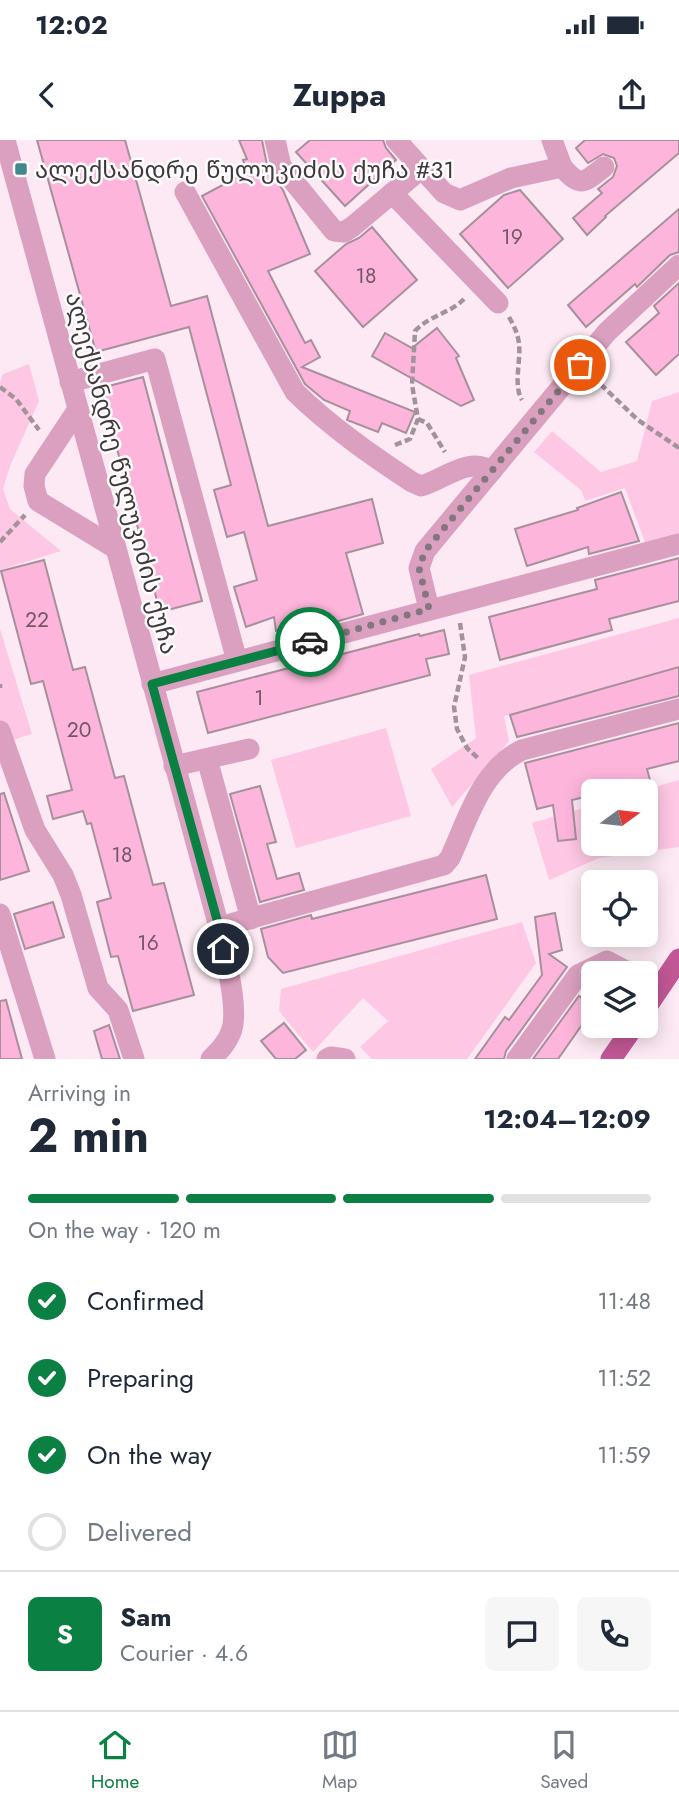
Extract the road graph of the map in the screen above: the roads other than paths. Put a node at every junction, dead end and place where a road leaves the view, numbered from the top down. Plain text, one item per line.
1 (5, 140) edge
2 (275, 140) edge
3 (396, 140) edge
4 (552, 140) edge
5 (562, 167) junction
6 (604, 167) dead end
7 (421, 169) junction
8 (185, 192) dead end
9 (392, 193) junction
10 (679, 265) edge
11 (498, 303) road end
12 (70, 382) junction
13 (78, 409) junction
14 (492, 471) junction
15 (679, 544) edge
16 (115, 548) junction
17 (429, 609) junction
18 (237, 661) junction
19 (152, 684) junction
20 (679, 709) edge
21 (0, 731) edge
22 (249, 749) dead end
23 (207, 759) junction
24 (174, 766) junction
25 (0, 914) edge
26 (251, 919) junction
27 (219, 927) junction
28 (679, 959) edge
29 (581, 974) edge
30 (658, 979) edge
31 (626, 1038) edge
32 (45, 1059) edge
33 (134, 1059) edge
34 (211, 1059) edge
35 (327, 1059) edge
36 (345, 1059) edge
37 (517, 1059) edge
38 (611, 1059) edge

1 - 12 street, ალექსანდრე წულუკიძის ქუჩა
2 - 9 street
3 - 7 street
4 - 5 street
5 - 6 street
5 - 7 street
7 - 9 street
8 - 14 street
9 - 11 street
10 - 14 street
12 - 13 street, ალექსანდრე წულუკიძის ქუჩა
12 - 18 street
13 - 16 street, ალექსანდრე წულუკიძის ქუჩა
13 - 16 street
14 - 17 street
15 - 17 street
16 - 19 street, ალექსანდრე წულუკიძის ქუჩა
17 - 18 street
18 - 19 street
19 - 24 street, ალექსანდრე წულუკიძის ქუჩა
20 - 26 street
21 - 33 street
22 - 23 street
23 - 24 street
23 - 26 street
24 - 27 street, ალექსანდრე წულუკიძის ქუჩა
25 - 32 street
26 - 27 street
27 - 34 street, ალექსანდრე წულუკიძის ქუჩა
28 - 30 main road
29 - 37 street
31 - 38 main road
35 - 36 street

